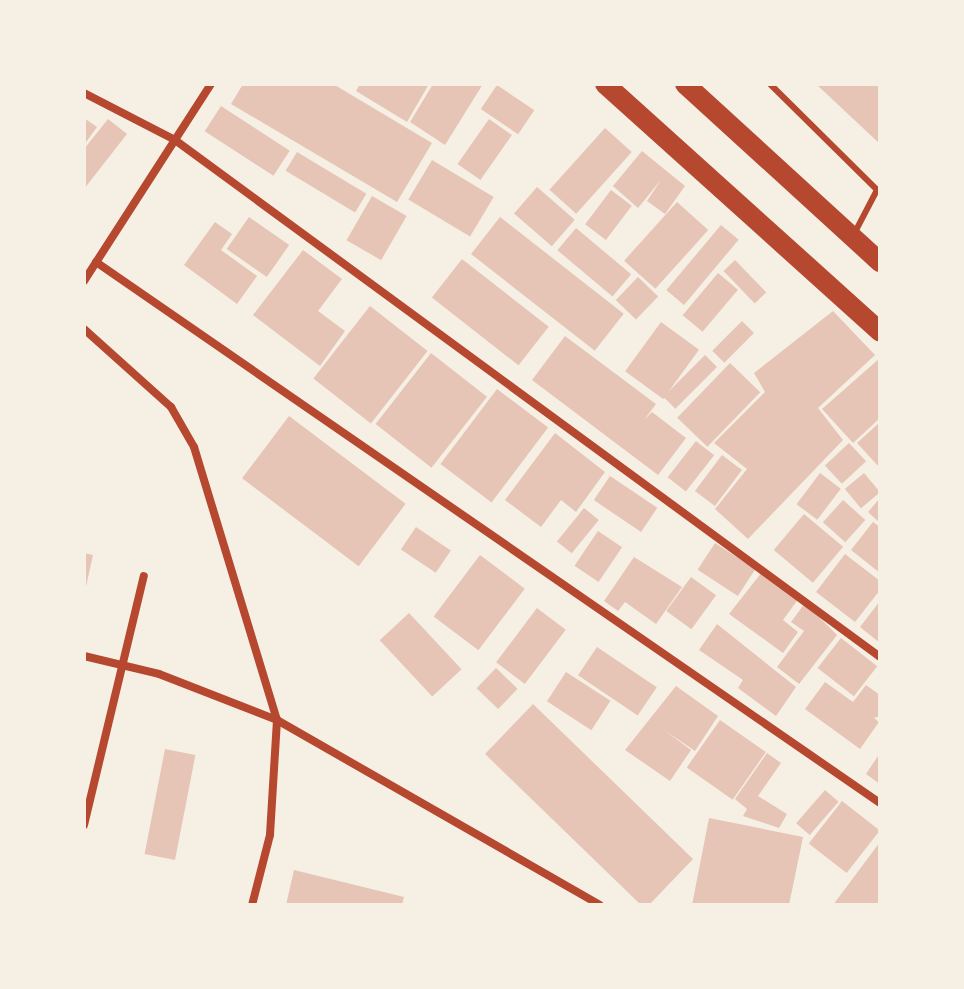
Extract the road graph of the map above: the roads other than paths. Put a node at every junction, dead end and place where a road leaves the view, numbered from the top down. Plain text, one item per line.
1 (211, 84) edge
2 (605, 84) edge
3 (685, 84) edge
4 (770, 84) edge
5 (84, 93) edge
6 (175, 140) junction
7 (852, 236) junction
8 (876, 253) edge
9 (96, 262) junction
10 (84, 281) edge
11 (84, 329) edge
12 (880, 332) edge
13 (144, 576) dead end
14 (84, 656) edge
15 (880, 657) edge
16 (122, 665) junction
17 (277, 720) junction
18 (880, 803) edge
19 (84, 825) edge
20 (252, 905) edge
21 (600, 905) edge

1 - 6 street
2 - 12 main road
3 - 7 main road
4 - 7 lane
5 - 6 street
6 - 9 street
6 - 15 street
7 - 8 main road
9 - 10 street
9 - 18 street
11 - 17 street
13 - 16 street
14 - 16 street
16 - 17 street
16 - 19 street
17 - 20 street
17 - 21 street

